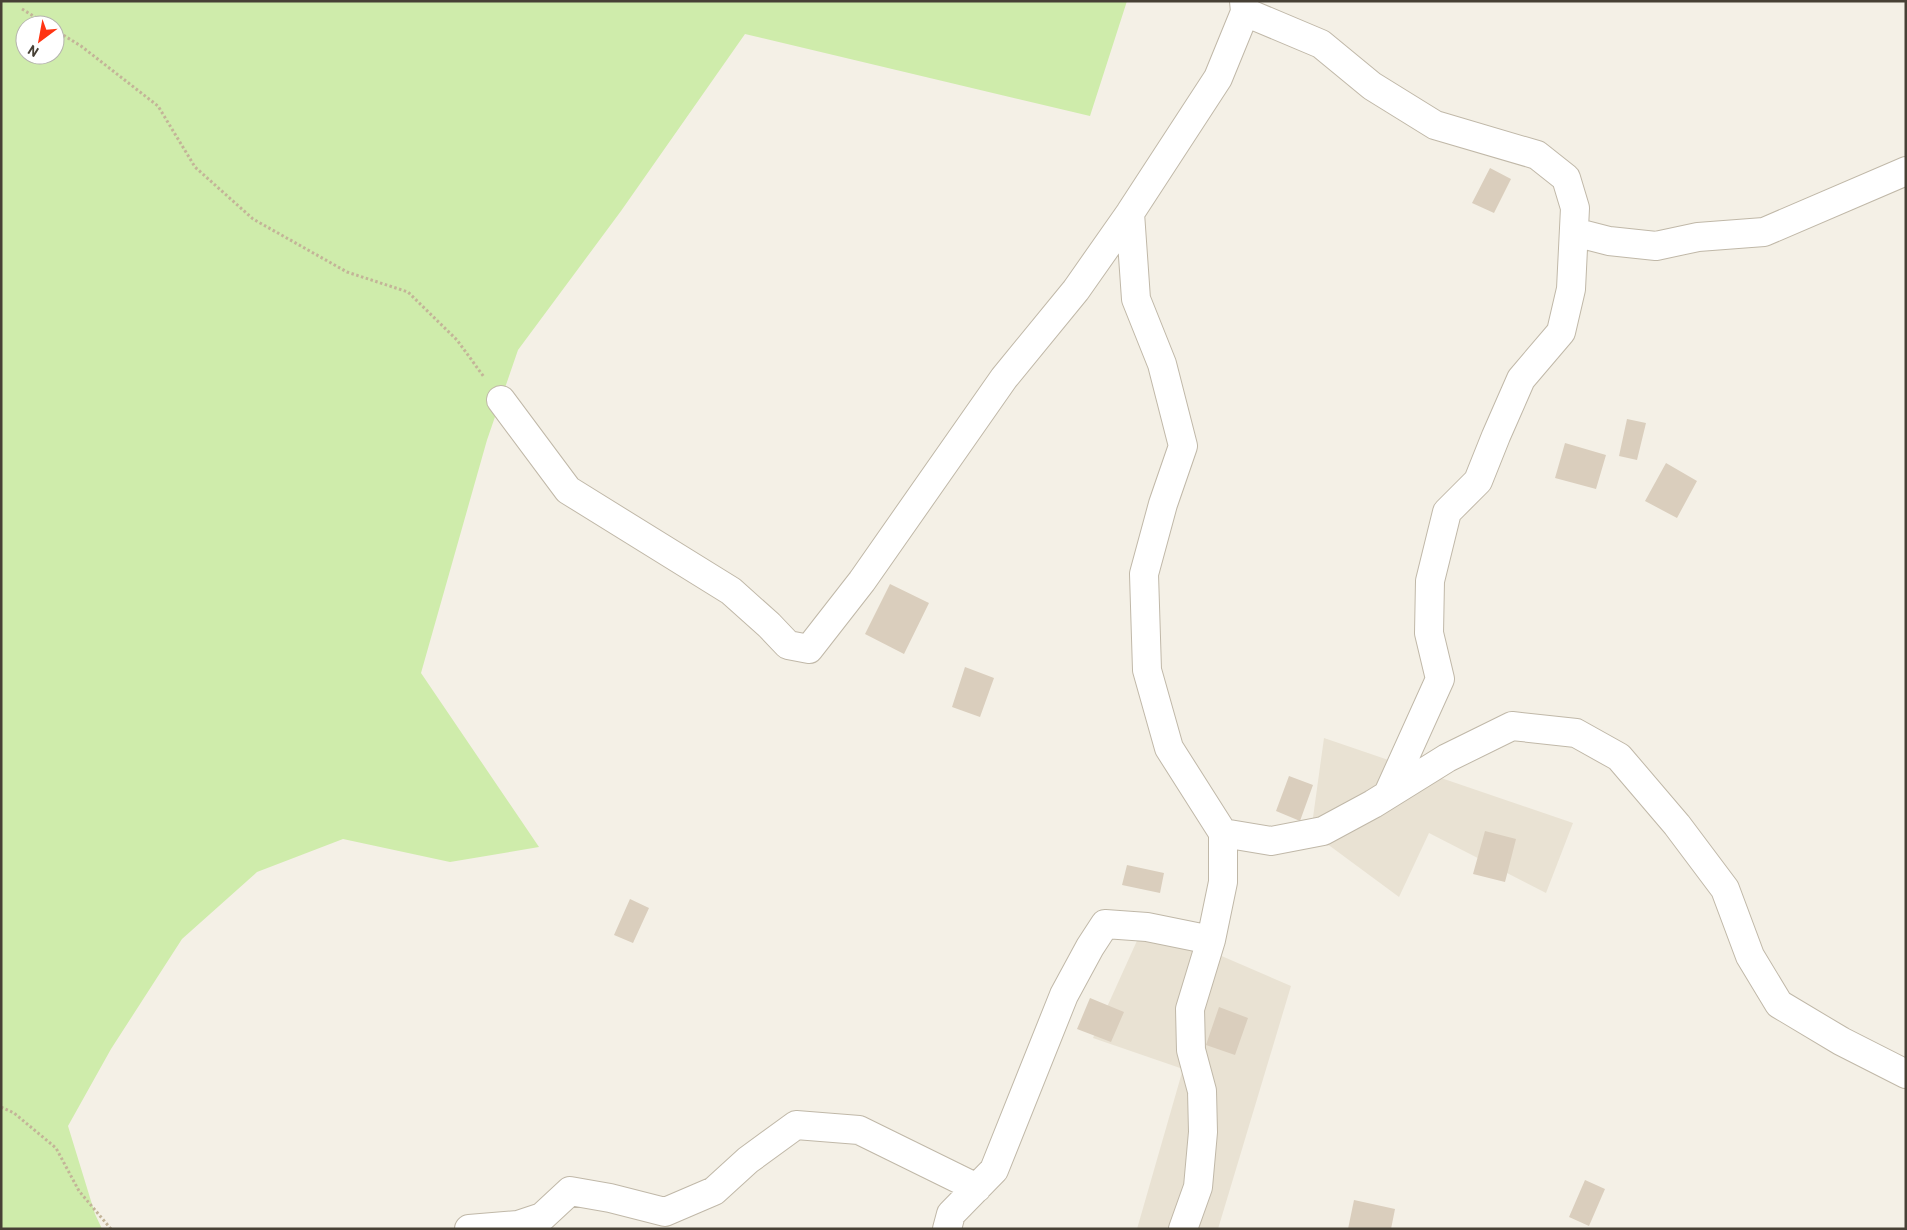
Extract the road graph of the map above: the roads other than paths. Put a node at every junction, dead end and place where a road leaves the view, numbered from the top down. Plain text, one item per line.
1 (1244, 7) edge
2 (1906, 171) edge
3 (1130, 212) junction
4 (1574, 232) junction
5 (501, 400) road end
6 (1388, 794) junction
7 (1223, 833) junction
8 (1211, 940) junction
9 (1906, 1074) edge
10 (977, 1188) junction
11 (469, 1229) edge
12 (947, 1229) edge
13 (1183, 1229) edge

1 - 3 street
1 - 4 street
2 - 4 street
3 - 5 street
3 - 7 street
4 - 6 street
6 - 7 street
6 - 9 street
7 - 8 street
8 - 10 street
8 - 13 street
10 - 11 street
10 - 12 street

